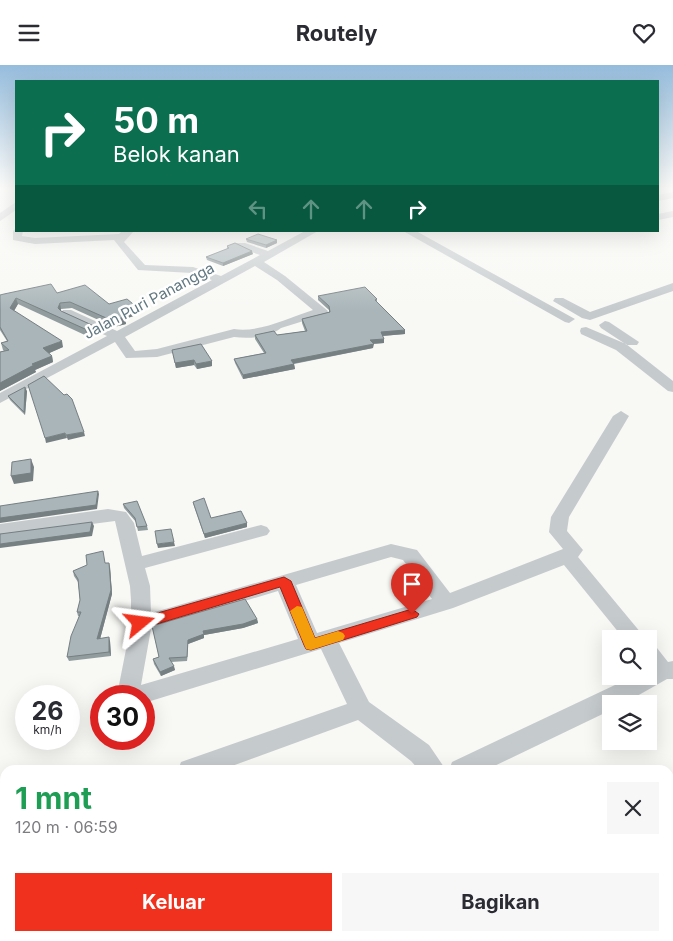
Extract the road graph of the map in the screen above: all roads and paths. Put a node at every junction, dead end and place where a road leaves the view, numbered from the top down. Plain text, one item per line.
1 (15, 232) edge
2 (311, 232) edge
3 (410, 232) edge
4 (427, 232) edge
5 (125, 234) edge
6 (240, 245) edge
7 (271, 255) junction
8 (256, 263) junction
9 (222, 280) junction
10 (673, 287) edge
11 (673, 295) edge
12 (67, 313) edge
13 (588, 315) junction
14 (569, 319) junction
15 (604, 323) junction
16 (586, 331) junction
17 (117, 336) junction
18 (673, 372) edge
19 (673, 388) edge
20 (0, 399) edge
21 (621, 416) dead end
22 (0, 530) edge
23 (261, 531) dead end
24 (567, 557) junction
25 (136, 564) junction
26 (284, 581) junction
27 (446, 603) junction
28 (140, 623) junction
29 (628, 630) edge
30 (319, 642) junction
31 (662, 665) edge
32 (361, 709) junction
33 (204, 765) edge
34 (430, 765) edge
35 (472, 765) edge

1 - 5 street
2 - 7 street, Jalan Puri Panangga
3 - 14 street
4 - 13 street
5 - 9 street
6 - 7 street
7 - 8 street, Jalan Puri Panangga
8 - 9 street, Jalan Puri Panangga
8 - 17 street
9 - 17 street, Jalan Puri Panangga
10 - 13 street
11 - 15 street
12 - 17 street
13 - 14 street
13 - 15 street
14 - 16 street
15 - 16 street
15 - 18 street
16 - 19 street
17 - 20 street, Jalan Puri Panangga
21 - 24 street
22 - 25 street
23 - 25 street
24 - 27 street
24 - 29 street
25 - 28 street
26 - 27 street
26 - 28 street
26 - 30 street
27 - 30 street
28 - 30 street
30 - 32 street
31 - 35 street
32 - 33 street
32 - 34 street

